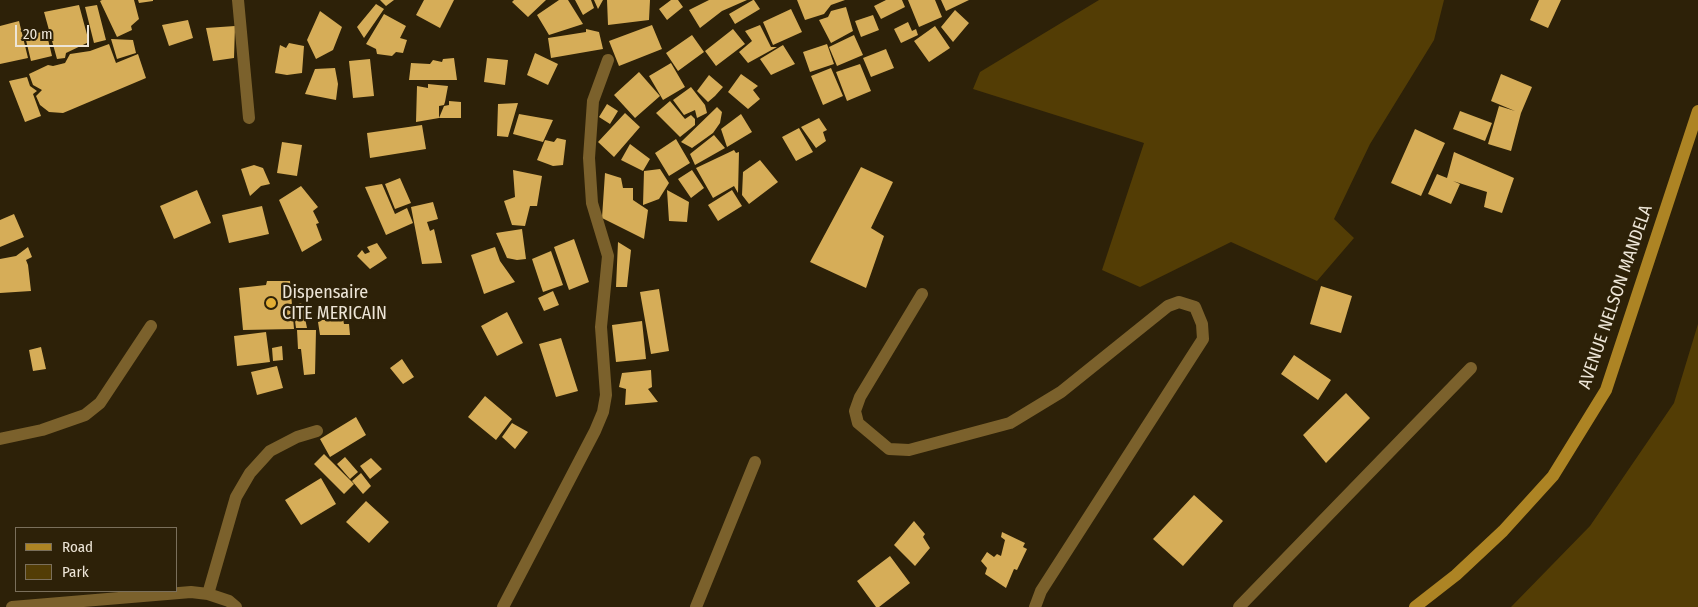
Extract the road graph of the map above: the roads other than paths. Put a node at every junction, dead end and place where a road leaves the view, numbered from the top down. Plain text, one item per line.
1 (238, 0) edge
2 (608, 60) dead end
3 (1698, 111) edge
4 (249, 118) dead end
5 (922, 294) dead end
6 (151, 326) dead end
7 (1471, 368) dead end
8 (317, 431) dead end
9 (0, 439) edge
10 (755, 462) dead end
11 (208, 594) junction
12 (12, 607) edge
13 (236, 607) edge
14 (503, 607) edge
15 (696, 607) edge
16 (1035, 607) edge
17 (1240, 607) edge
18 (1415, 607) edge

1 - 4 street
2 - 14 street
3 - 18 street, AVENUE NELSON MANDELA
5 - 16 street
6 - 9 street
7 - 17 street
8 - 11 street
10 - 15 street
11 - 12 street
11 - 13 street

